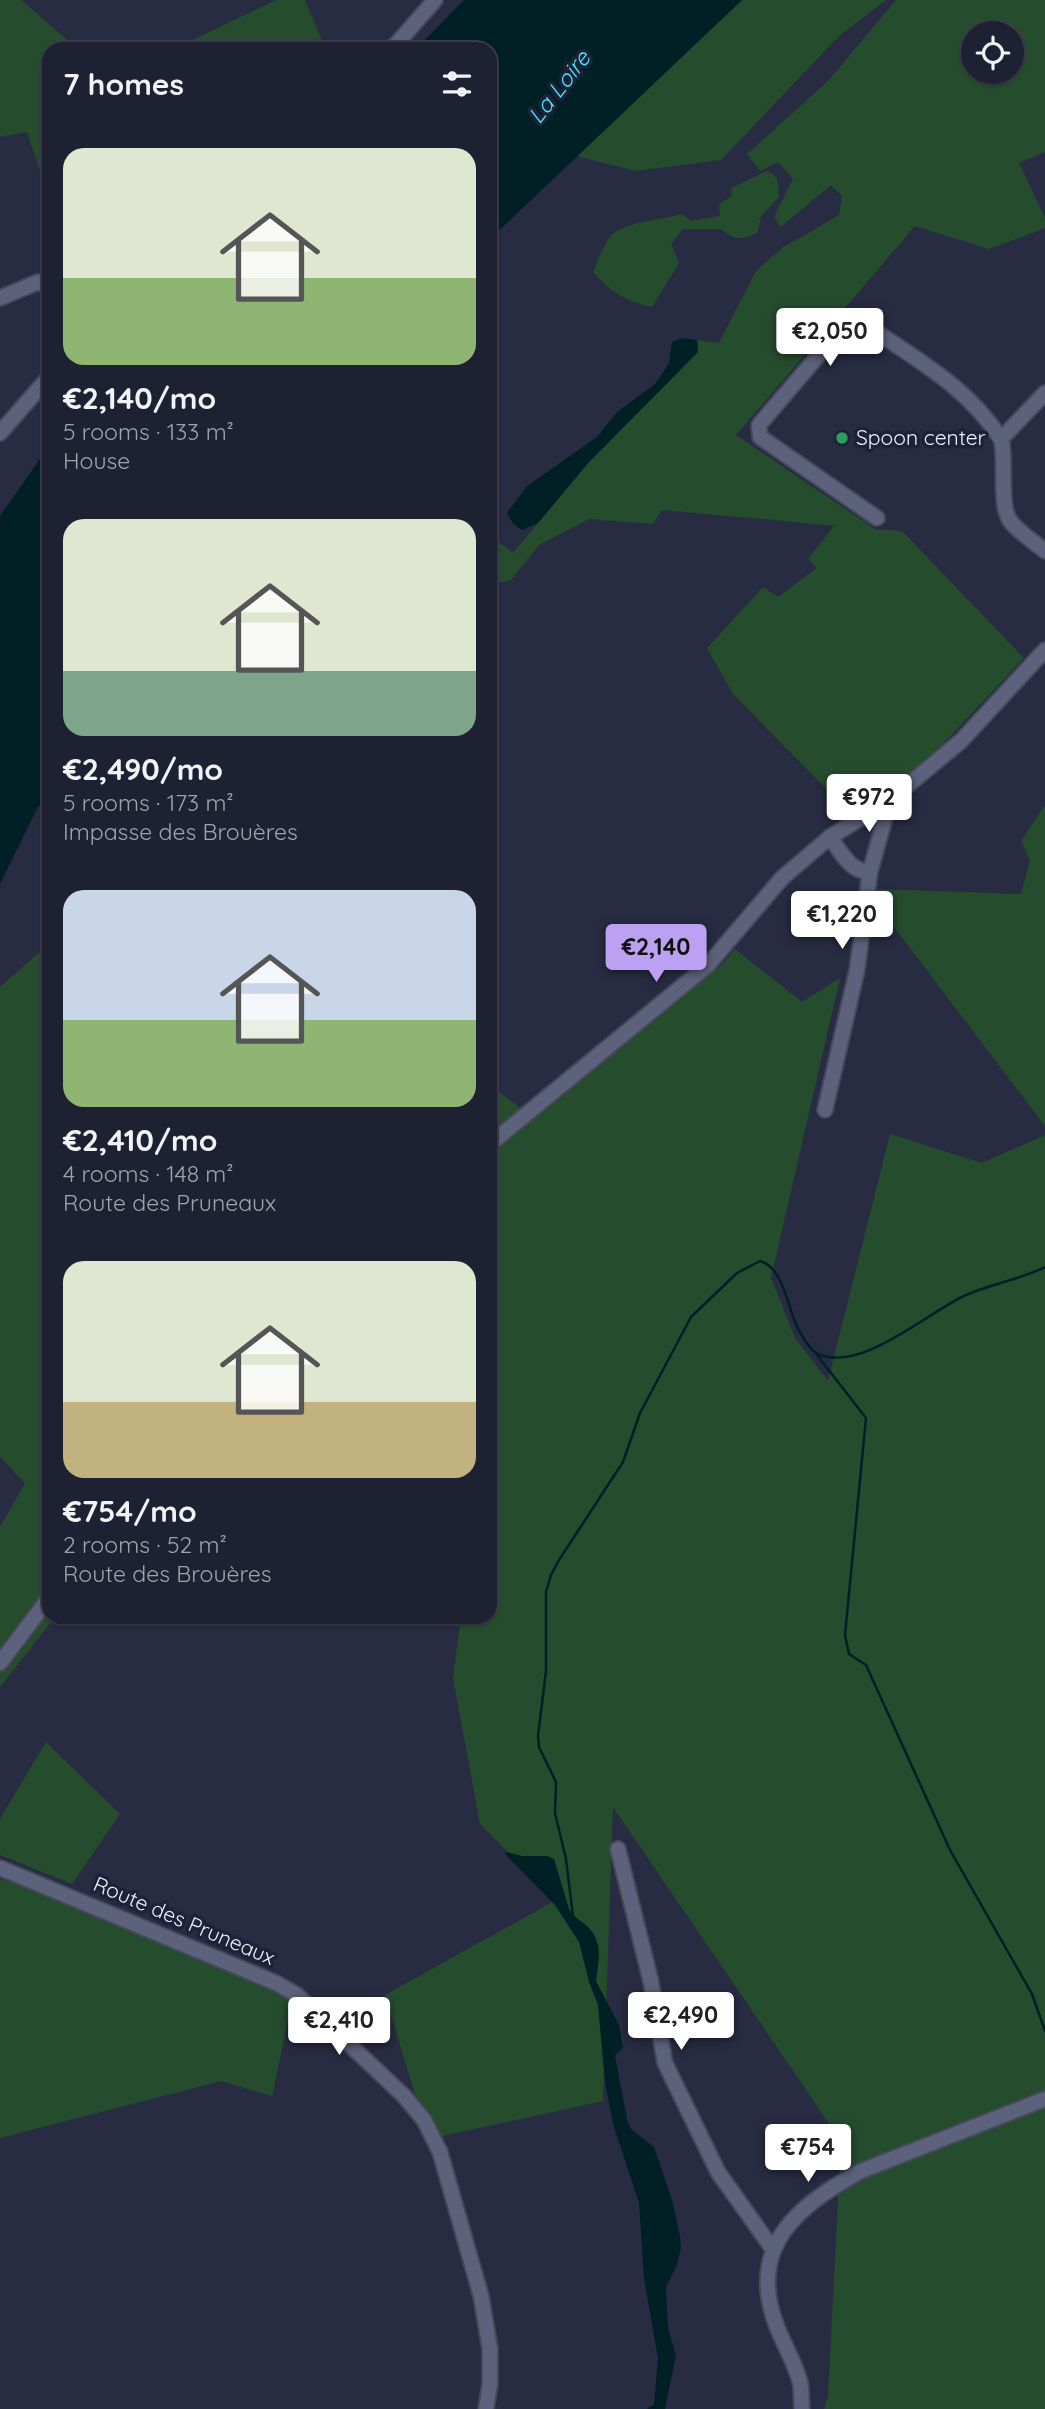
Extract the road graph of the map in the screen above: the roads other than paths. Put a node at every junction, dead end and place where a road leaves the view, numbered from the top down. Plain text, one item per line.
1 (435, 0) edge
2 (398, 42) edge
3 (42, 284) edge
4 (0, 298) edge
5 (42, 385) edge
6 (1045, 393) edge
7 (0, 433) edge
8 (1001, 439) junction
9 (877, 518) dead end
10 (1045, 551) edge
11 (1045, 650) edge
12 (890, 800) junction
13 (830, 837) junction
14 (870, 872) junction
15 (825, 1110) dead end
16 (497, 1138) edge
17 (42, 1607) edge
18 (0, 1663) edge
19 (618, 1849) dead end
20 (0, 1868) edge
21 (1045, 2099) edge
22 (772, 2248) junction
23 (486, 2409) edge
24 (802, 2409) edge

1 - 2 street
3 - 4 street
5 - 7 street
6 - 8 street
8 - 9 street
8 - 10 street
11 - 12 street
12 - 13 street
12 - 14 street
13 - 14 street
13 - 16 street
14 - 15 street
17 - 18 street
19 - 22 street
20 - 23 street, Route des Pruneaux
21 - 22 street
22 - 24 street

